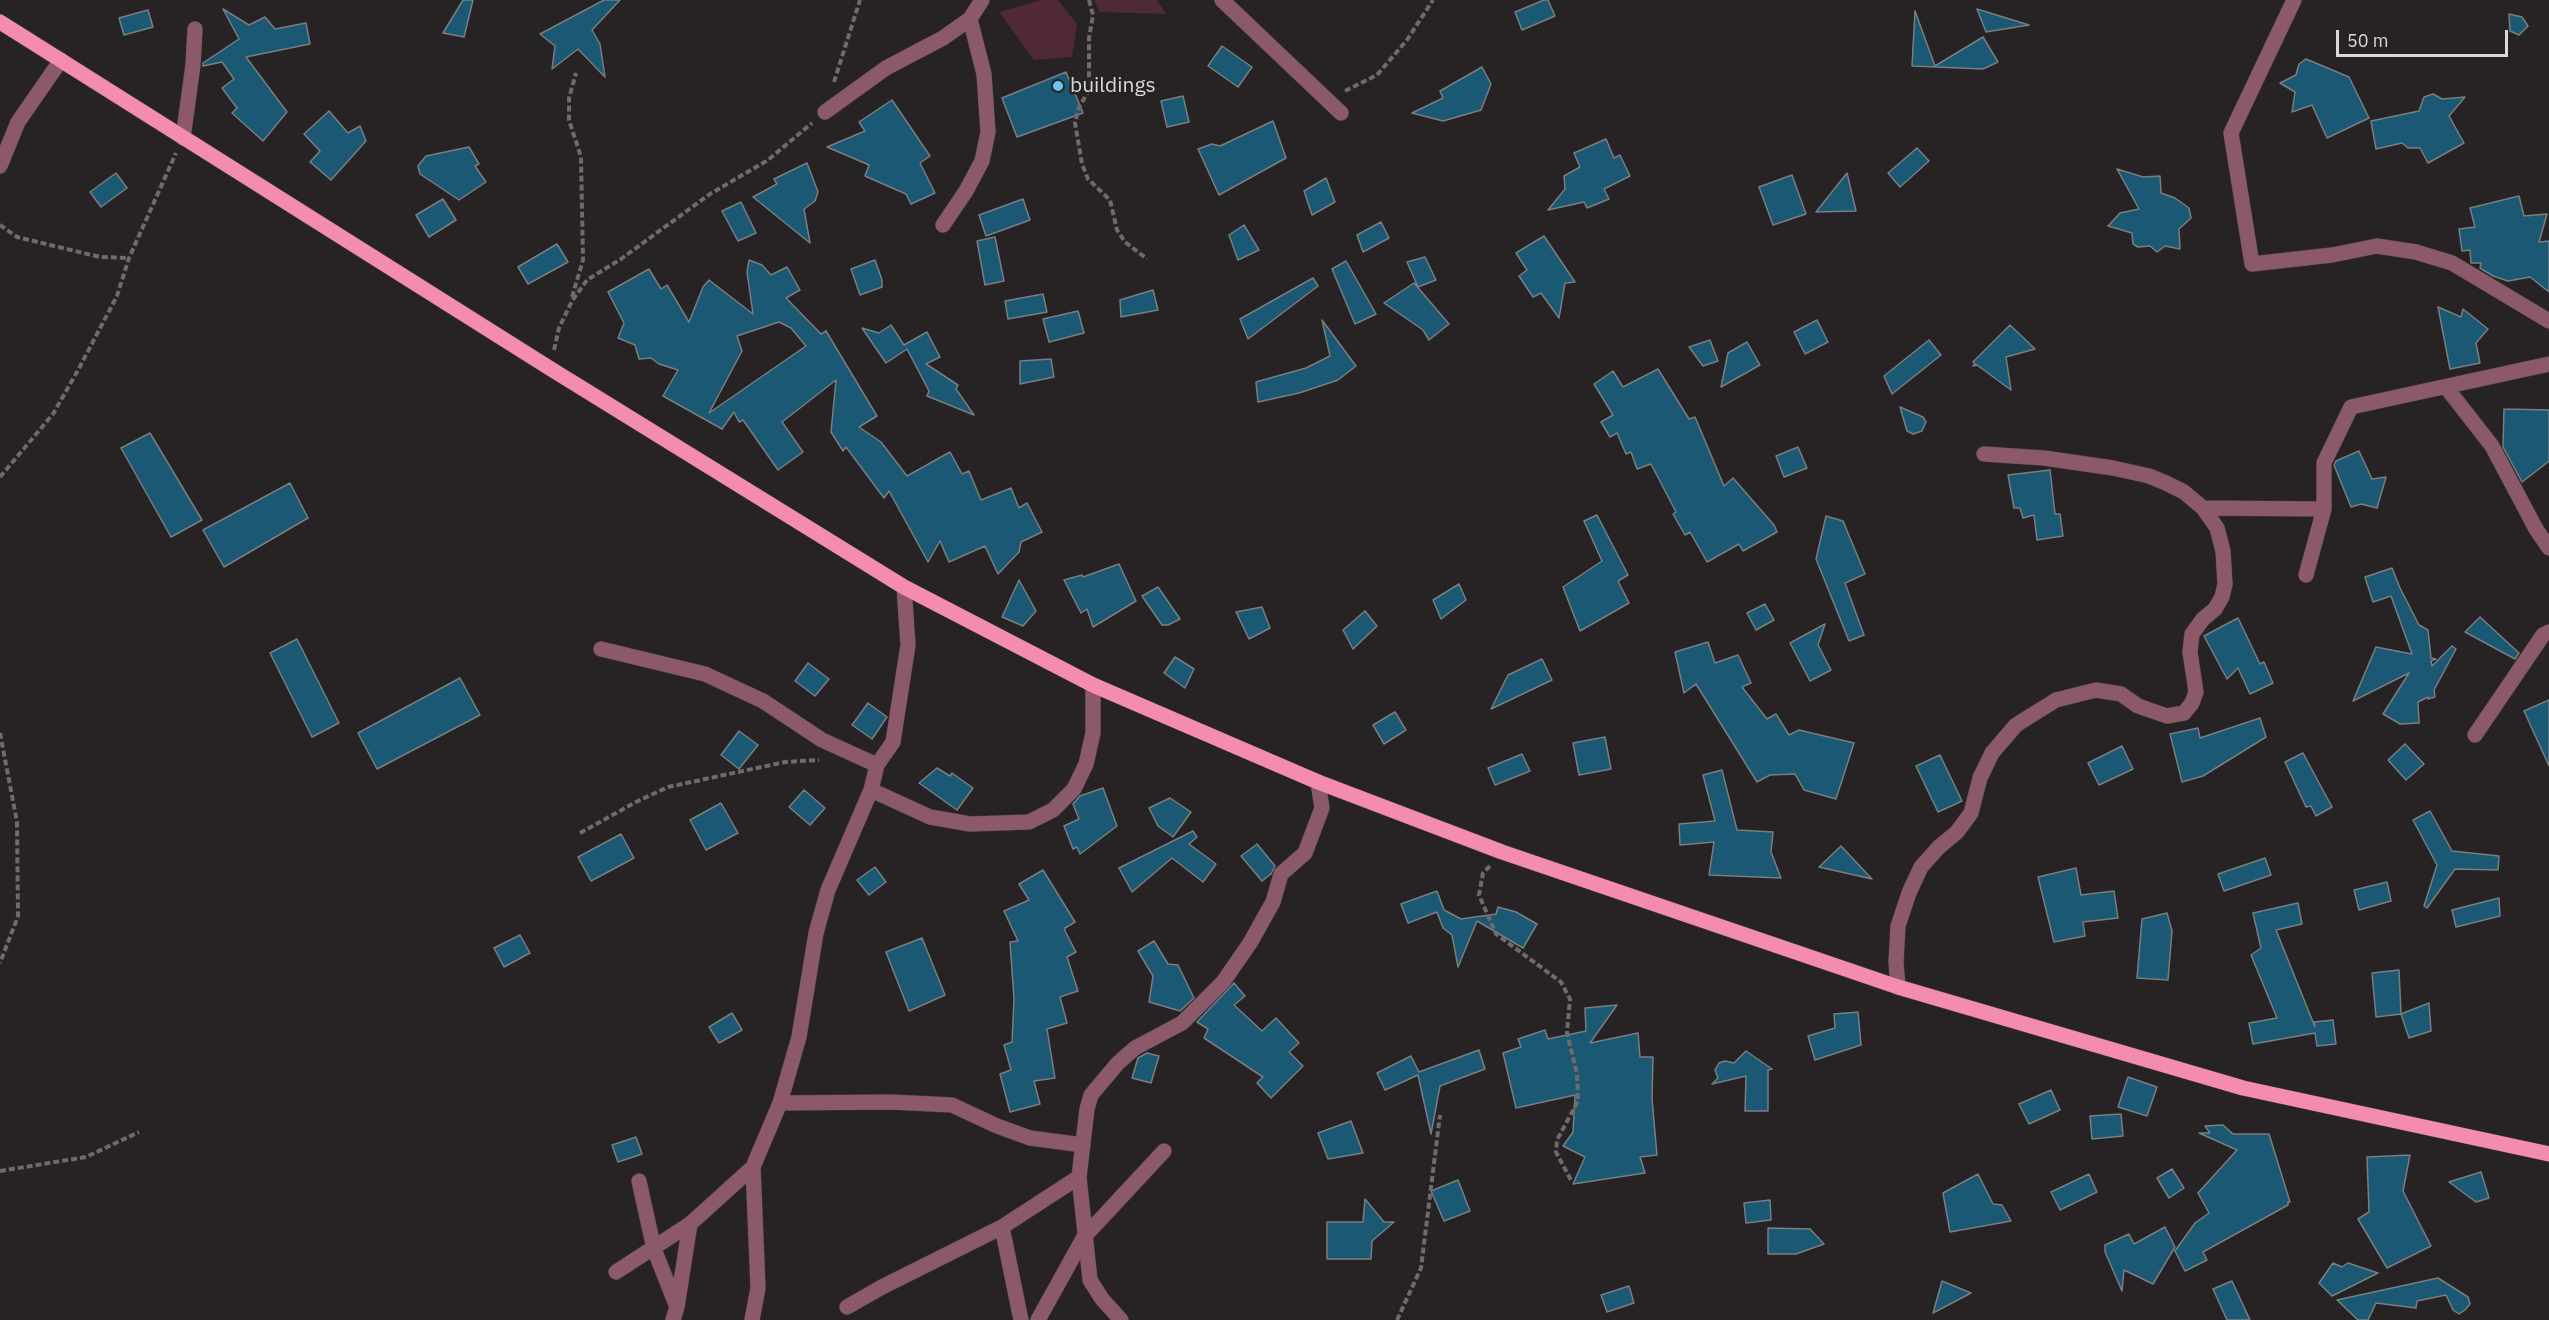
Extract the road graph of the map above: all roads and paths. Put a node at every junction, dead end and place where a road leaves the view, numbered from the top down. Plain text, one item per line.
1 (861, 0) edge
2 (982, 0) edge
3 (1089, 0) edge
4 (1222, 0) edge
5 (1433, 0) edge
6 (2294, 0) edge
7 (970, 19) junction
8 (0, 22) edge
9 (195, 29) dead end
10 (61, 60) junction
11 (576, 73) dead end
12 (1328, 99) junction
13 (825, 112) junction
14 (1341, 113) dead end
15 (183, 138) junction
16 (0, 166) edge
17 (0, 225) edge
18 (943, 225) dead end
19 (129, 258) junction
20 (1147, 259) dead end
21 (572, 301) junction
22 (2549, 321) edge
23 (2549, 364) edge
24 (551, 369) junction
25 (2446, 387) junction
26 (1984, 454) dead end
27 (0, 477) edge
28 (2203, 508) junction
29 (2324, 509) junction
30 (2549, 548) edge
31 (2306, 575) dead end
32 (904, 587) junction
33 (2549, 632) edge
34 (601, 649) dead end
35 (1093, 685) junction
36 (0, 733) edge
37 (2475, 735) dead end
38 (830, 763) dead end
39 (877, 765) junction
40 (1318, 782) junction
41 (871, 790) junction
42 (580, 833) dead end
43 (1502, 852) junction
44 (0, 963) edge
45 (1898, 987) junction
46 (780, 1103) junction
47 (1440, 1116) dead end
48 (139, 1132) dead end
49 (1083, 1145) junction
50 (1164, 1151) dead end
51 (2549, 1154) edge
52 (753, 1167) junction
53 (0, 1171) edge
54 (1079, 1177) junction
55 (639, 1181) dead end
56 (1572, 1182) dead end
57 (690, 1224) junction
58 (1002, 1227) junction
59 (1084, 1237) junction
60 (654, 1249) junction
61 (616, 1272) dead end
62 (758, 1288) junction
63 (847, 1307) dead end
64 (675, 1313) edge
65 (752, 1320) edge
66 (762, 1320) edge
67 (1022, 1320) edge
68 (1038, 1320) edge
69 (1121, 1320) edge
70 (1397, 1320) edge

1 - 13 path
2 - 7 street
3 - 20 path
4 - 12 street
5 - 12 path
6 - 22 street
7 - 13 street
7 - 18 street
8 - 10 main road
9 - 15 street
10 - 15 main road
10 - 16 street
11 - 21 path
12 - 14 street
13 - 21 path
15 - 19 path
15 - 24 main road
17 - 19 path
19 - 27 path
21 - 24 path
23 - 25 street
24 - 32 main road
25 - 29 street
25 - 30 street
26 - 28 street
28 - 29 street
28 - 45 street
29 - 31 street
32 - 35 main road
32 - 39 street
33 - 37 street
34 - 39 street
35 - 40 main road
35 - 41 street
36 - 44 path
38 - 42 path
39 - 41 street
40 - 43 main road
40 - 49 street
41 - 46 street
43 - 45 main road
43 - 56 path
45 - 51 main road
46 - 49 street
46 - 52 street
47 - 70 path
48 - 53 path
49 - 54 street
50 - 59 street
52 - 57 street
52 - 62 street
54 - 58 street
54 - 59 street
55 - 60 street
57 - 60 street
57 - 64 street
58 - 63 street
58 - 67 street
59 - 68 street
59 - 69 street
60 - 61 street
60 - 64 street
62 - 65 street
62 - 66 street

